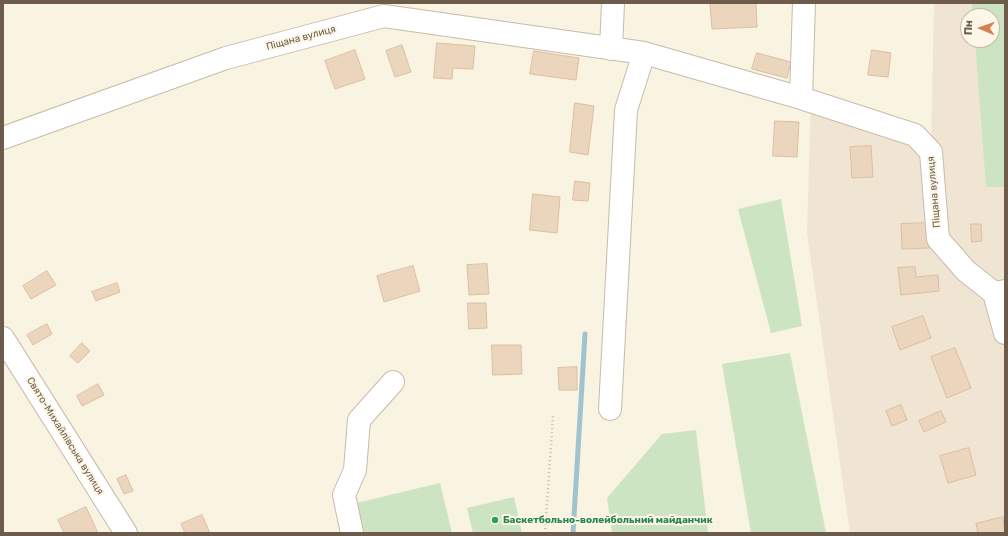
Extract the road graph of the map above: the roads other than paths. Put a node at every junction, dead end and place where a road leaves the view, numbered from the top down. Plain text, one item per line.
1 (613, 3) edge
2 (804, 3) edge
3 (611, 49) junction
4 (644, 53) junction
5 (801, 98) junction
6 (3, 138) edge
7 (1000, 292) edge
8 (1005, 333) edge
9 (3, 338) edge
10 (393, 382) dead end
11 (610, 409) dead end
12 (126, 533) edge
13 (352, 533) edge

1 - 3 street
2 - 5 street
3 - 4 street, Піщана вулиця
3 - 6 street, Піщана вулиця
4 - 5 street, Піщана вулиця
4 - 11 street
5 - 7 street, Піщана вулиця
7 - 8 street
9 - 12 street, Свято-Михайлівська вулиця
10 - 13 street

